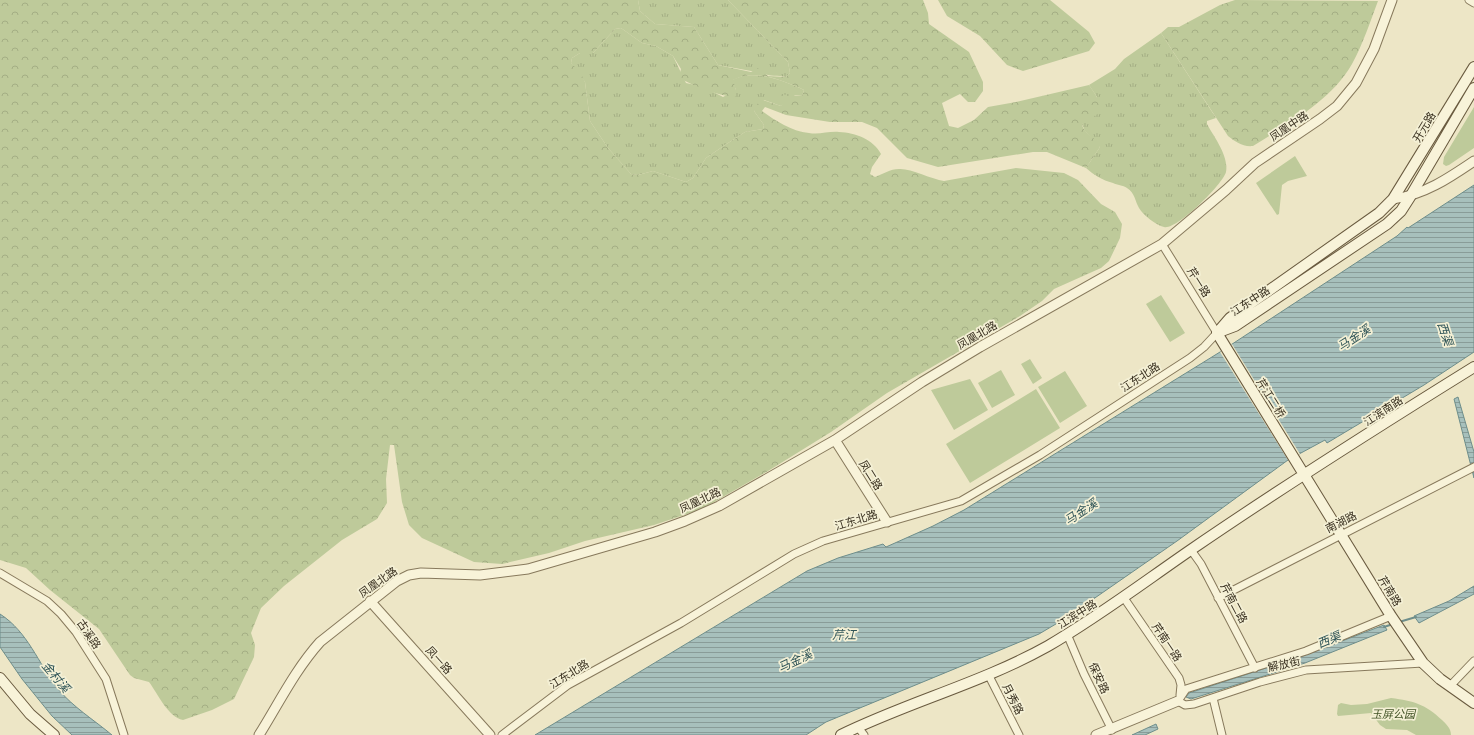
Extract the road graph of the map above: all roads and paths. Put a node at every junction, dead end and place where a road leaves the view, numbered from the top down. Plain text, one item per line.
1 (1391, 0) edge
2 (1469, 0) edge
3 (1474, 3) edge
4 (1474, 67) edge
5 (1474, 88) edge
6 (1474, 161) edge
7 (1410, 197) junction
8 (1393, 199) junction
9 (1162, 244) junction
10 (1217, 333) junction
11 (1474, 367) edge
12 (835, 440) junction
13 (1474, 467) edge
14 (1305, 475) junction
15 (887, 522) junction
16 (1342, 534) junction
17 (1191, 550) junction
18 (0, 573) edge
19 (1124, 598) junction
20 (1218, 598) junction
21 (370, 601) junction
22 (1391, 616) junction
23 (1067, 634) junction
24 (1474, 661) edge
25 (1423, 663) junction
26 (1255, 668) junction
27 (988, 674) junction
28 (0, 678) edge
29 (1450, 686) junction
30 (1213, 698) junction
31 (1178, 701) junction
32 (1474, 703) edge
33 (1112, 730) junction
34 (861, 731) edge
35 (54, 735) edge
36 (124, 735) edge
37 (259, 735) edge
38 (490, 735) edge
39 (502, 735) edge
40 (841, 735) edge
41 (1019, 735) edge
42 (1096, 735) edge
43 (1222, 735) edge

1 - 9 street, 凤凰中路
2 - 3 street
4 - 8 main road, 开元路
5 - 7 main road
6 - 7 street
7 - 8 street
7 - 10 main road, 江东中路
8 - 10 main road, 江东中路
9 - 10 street, 芹一路
9 - 12 street, 凤凰北路
10 - 14 main road, 芹江二桥
10 - 15 street, 江东北路
11 - 14 main road, 江滨南路
12 - 15 street, 凤二路
12 - 21 street, 凤凰北路
13 - 16 street, 南湖路
14 - 16 main road, 芹南路
14 - 17 main road, 江滨中路
15 - 39 street, 江东北路
16 - 20 street, 南湖路
16 - 22 main road, 芹南路
17 - 19 main road, 江滨中路
17 - 20 street, 芹南二路
18 - 36 street, 古溪路
19 - 23 main road, 江滨中路
19 - 31 street, 芹南一路
20 - 26 street, 芹南二路
21 - 37 street, 凤凰北路
21 - 38 street, 凤一路
22 - 25 main road, 芹南路
22 - 26 street, 解放街
23 - 27 main road, 江滨中路
23 - 33 street, 保安路
24 - 29 street
25 - 29 main road, 芹南路
25 - 30 street, 解放街
26 - 31 street, 解放街
27 - 34 main road, 江滨中路
27 - 41 street, 月秀路
28 - 35 main road
29 - 32 main road, 芹南路
30 - 31 street, 解放街
30 - 43 street
31 - 33 street, 解放街
33 - 42 street, 解放街
34 - 40 main road, 江滨中路

